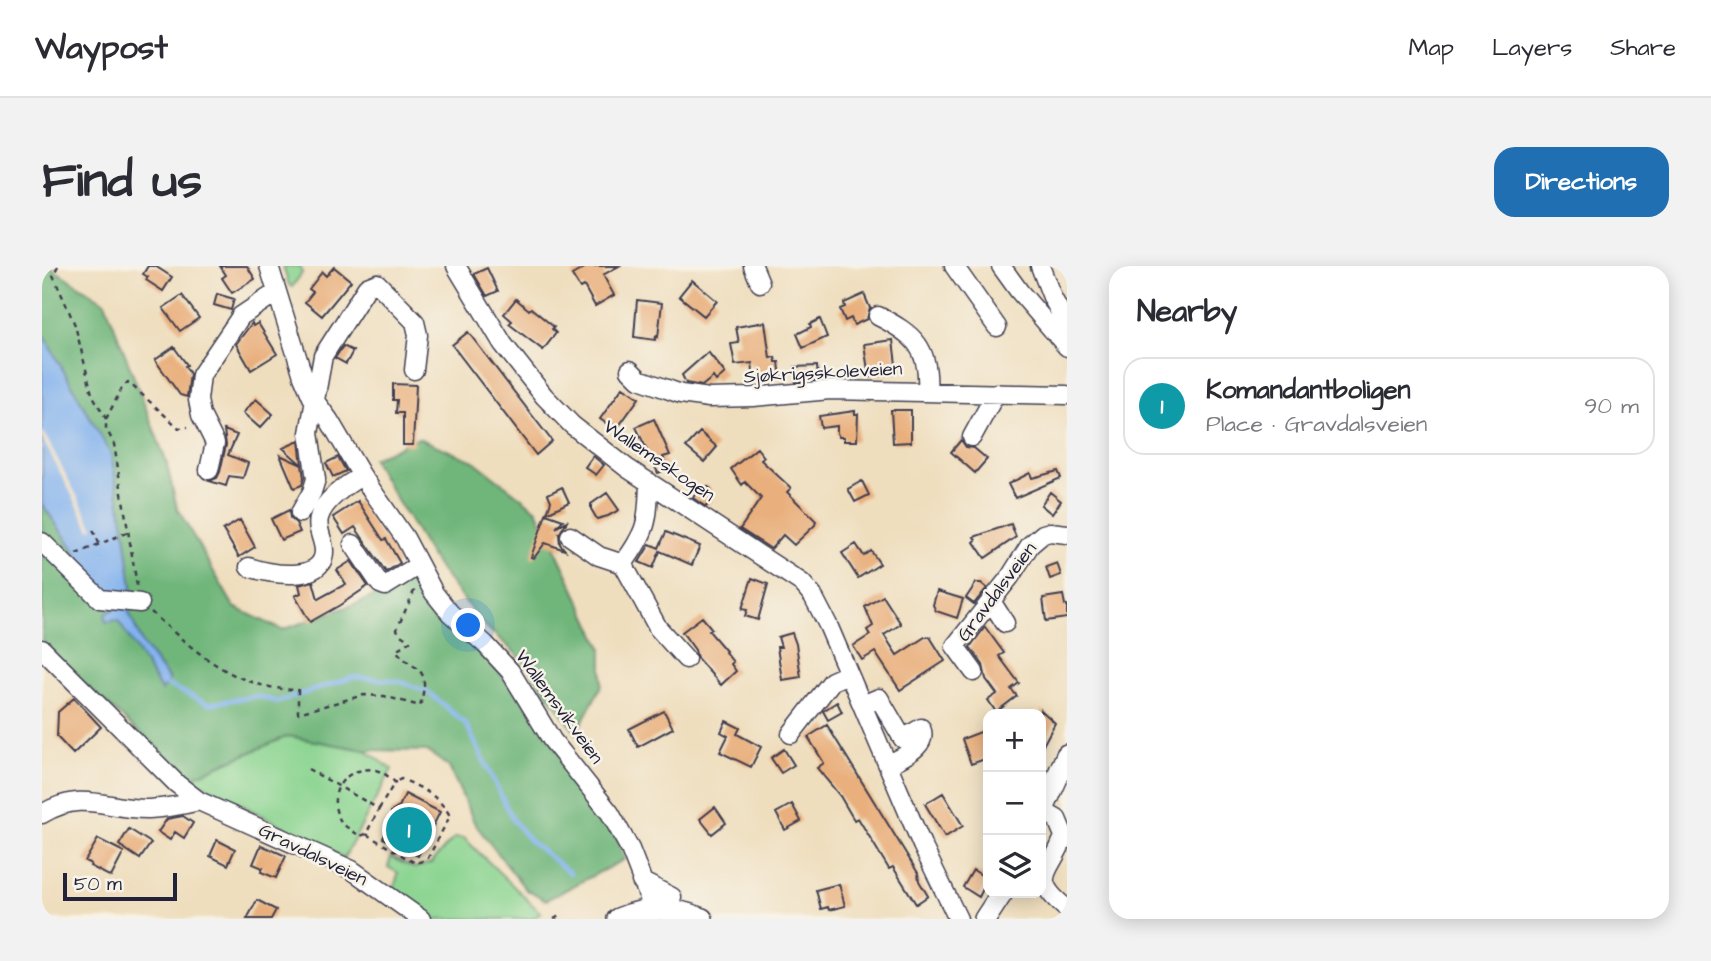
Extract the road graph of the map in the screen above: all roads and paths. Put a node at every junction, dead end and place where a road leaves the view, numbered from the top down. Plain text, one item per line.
1 (58, 266) edge
2 (269, 266) edge
3 (456, 266) edge
4 (753, 266) edge
5 (954, 266) edge
6 (1001, 266) edge
7 (1040, 266) edge
8 (760, 283) dead end
9 (277, 292) junction
10 (878, 316) dead end
11 (1067, 325) edge
12 (997, 327) dead end
13 (1067, 347) edge
14 (414, 370) dead end
15 (630, 370) dead end
16 (932, 391) junction
17 (996, 393) junction
18 (1067, 395) edge
19 (198, 400) junction
20 (316, 403) junction
21 (106, 419) junction
22 (972, 437) dead end
23 (209, 470) dead end
24 (362, 476) junction
25 (649, 482) junction
26 (300, 513) dead end
27 (93, 530) dead end
28 (128, 532) junction
29 (1067, 533) edge
30 (570, 536) dead end
31 (42, 542) edge
32 (99, 543) junction
33 (353, 544) dead end
34 (61, 561) junction
35 (623, 564) junction
36 (249, 567) dead end
37 (421, 570) junction
38 (991, 601) junction
39 (140, 603) junction
40 (1005, 623) dead end
41 (42, 649) edge
42 (686, 659) dead end
43 (974, 672) dead end
44 (848, 674) junction
45 (862, 705) junction
46 (791, 734) dead end
47 (1067, 755) edge
48 (888, 765) junction
49 (308, 769) dead end
50 (395, 782) junction
51 (339, 786) junction
52 (199, 801) junction
53 (1046, 803) edge
54 (379, 809) junction
55 (42, 814) edge
56 (1046, 814) edge
57 (366, 834) junction
58 (641, 881) junction
59 (672, 897) dead end
60 (999, 898) edge
61 (653, 908) junction
62 (1067, 909) edge
63 (561, 915) dead end
64 (421, 919) edge
65 (554, 919) edge
66 (618, 919) edge
67 (702, 919) edge
68 (958, 919) edge
69 (985, 919) edge

1 - 21 path
2 - 9 street, Wallemsvikveien
3 - 25 street, Wallemsskogen
4 - 8 street
5 - 12 street
6 - 13 street
7 - 11 street
9 - 19 street
9 - 20 street, Wallemsvikveien
10 - 16 street
14 - 20 street
15 - 16 street, Sjøkrigsskoleveien
16 - 17 street, Sjøkrigsskoleveien
17 - 18 street, Sjøkrigsskoleveien
17 - 22 street
19 - 21 path
19 - 23 street
20 - 24 street, Wallemsvikveien
20 - 26 street
21 - 28 path
24 - 36 street
24 - 37 street, Wallemsvikveien
25 - 35 street
25 - 44 street, Wallemsskogen
27 - 32 path
28 - 32 path
28 - 39 path
29 - 38 street, Gravdalsveien
30 - 35 street
31 - 34 street
32 - 34 path
33 - 37 street
34 - 39 street
35 - 42 street
37 - 39 path
37 - 58 street, Wallemsvikveien
38 - 40 street
38 - 43 street, Gravdalsveien
41 - 52 street, Gravdalsveien
44 - 45 street, Wallemsskogen
44 - 46 street
45 - 48 street, Wallemsskogen
45 - 48 street
47 - 53 main road
48 - 68 street, Wallemsskogen
49 - 51 path
50 - 51 path
50 - 54 path
50 - 57 path
51 - 54 path
51 - 57 path
52 - 55 street
52 - 64 street, Gravdalsveien
54 - 57 path
56 - 62 street
58 - 59 street
58 - 61 street, Wallemsvikveien
60 - 69 main road
61 - 66 main road
61 - 67 main road
63 - 65 path

